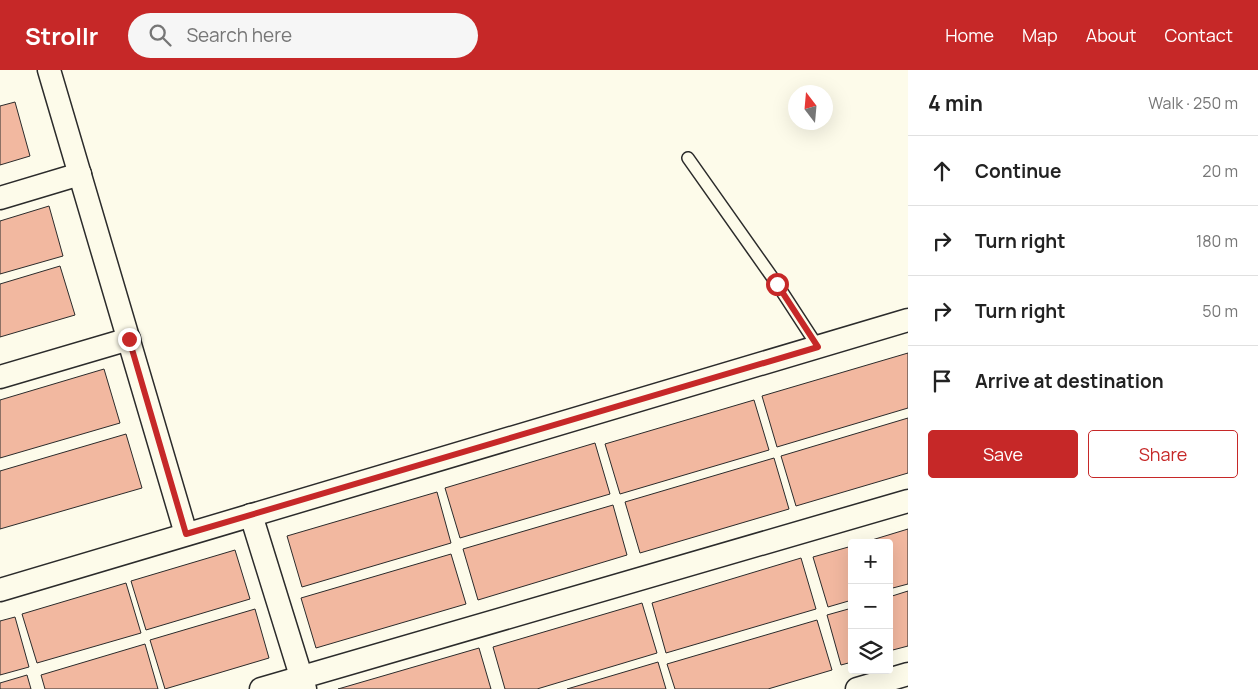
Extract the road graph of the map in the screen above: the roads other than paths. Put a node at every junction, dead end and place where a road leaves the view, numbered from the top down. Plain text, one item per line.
1 (49, 70) edge
2 (688, 158) dead end
3 (80, 174) junction
4 (0, 198) edge
5 (908, 320) edge
6 (129, 339) junction
7 (818, 347) junction
8 (0, 377) edge
9 (908, 501) edge
10 (251, 515) junction
11 (186, 534) junction
12 (0, 590) edge
13 (908, 674) edge
14 (303, 683) edge
15 (261, 689) edge
16 (858, 689) edge

1 - 3 street
2 - 7 lane
3 - 4 street
3 - 6 street
5 - 7 street
6 - 8 street
6 - 11 street
7 - 10 street
9 - 14 street
10 - 11 street
10 - 14 street
11 - 12 street
13 - 16 street
14 - 15 street

